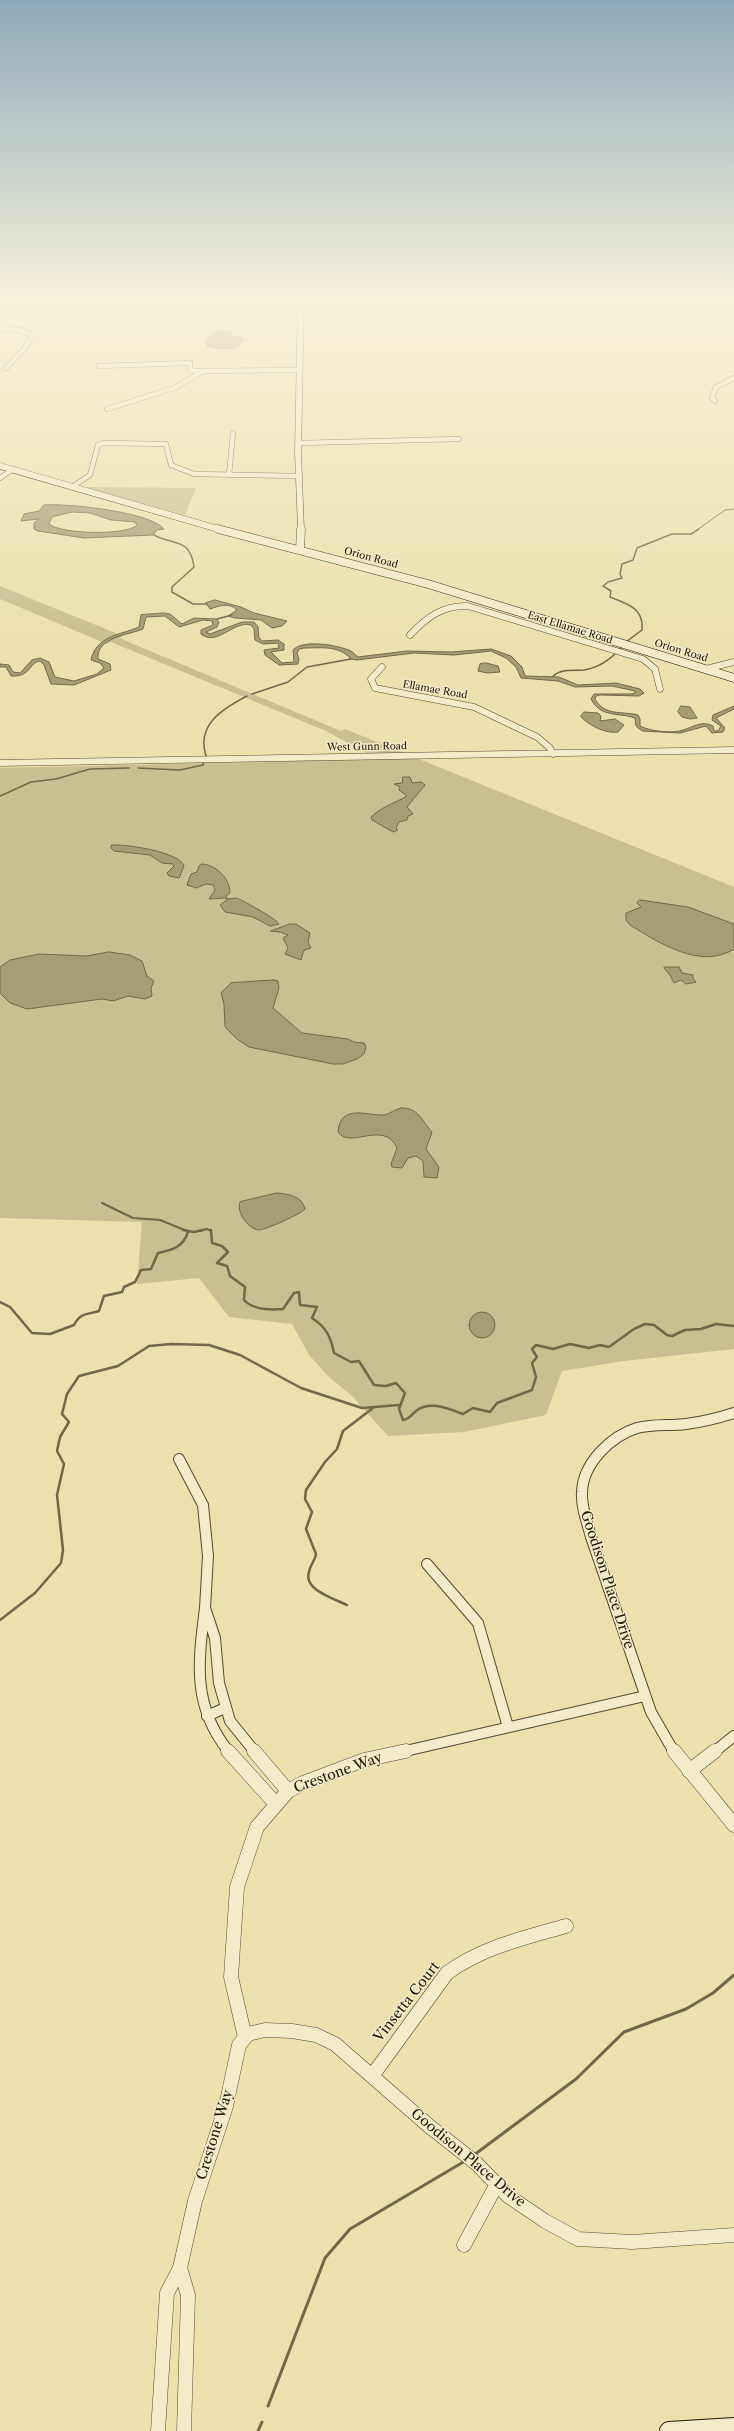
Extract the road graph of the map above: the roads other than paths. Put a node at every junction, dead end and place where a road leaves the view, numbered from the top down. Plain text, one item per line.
1 (299, 410) edge
2 (233, 433) dead end
3 (459, 439) dead end
4 (299, 443) junction
5 (0, 466) edge
6 (12, 469) junction
7 (229, 475) junction
8 (299, 476) junction
9 (0, 478) edge
10 (72, 487) junction
11 (300, 550) junction
12 (556, 623) junction
13 (548, 630) junction
14 (410, 635) dead end
15 (643, 650) junction
16 (633, 655) junction
17 (734, 662) edge
18 (382, 667) dead end
19 (706, 669) junction
20 (734, 678) edge
21 (660, 689) dead end
22 (734, 750) edge
23 (553, 754) junction
24 (0, 763) edge
25 (734, 1413) edge
26 (179, 1459) dead end
27 (427, 1564) dead end
28 (205, 1608) junction
29 (645, 1696) junction
30 (225, 1708) junction
31 (207, 1716) junction
32 (508, 1727) junction
33 (734, 1736) edge
34 (689, 1771) junction
35 (288, 1791) junction
36 (275, 1803) junction
37 (734, 1825) edge
38 (566, 1926) dead end
39 (246, 2037) junction
40 (372, 2076) junction
41 (497, 2184) junction
42 (734, 2235) edge
43 (464, 2245) dead end
44 (180, 2268) junction
45 (734, 2427) edge
46 (158, 2431) edge
47 (184, 2431) edge
48 (669, 2431) edge

1 - 4 street
2 - 7 street
3 - 4 street
4 - 8 street
5 - 6 street, Orion Road
6 - 9 street
6 - 10 street, Orion Road
7 - 8 street
7 - 10 street
8 - 11 street
10 - 11 street, Orion Road
11 - 12 street, Orion Road
12 - 13 street
12 - 15 street, Orion Road
13 - 14 street, East Ellamae Road
13 - 16 street, East Ellamae Road
15 - 16 street
15 - 19 street, Orion Road
16 - 21 street, East Ellamae Road
17 - 19 street
18 - 23 street, Ellamae Road
19 - 20 street, Orion Road
22 - 23 street, West Gunn Road
23 - 24 street, West Gunn Road
25 - 29 street, Goodison Place Drive
26 - 28 street
27 - 32 street
28 - 30 street
28 - 31 street
29 - 32 street, Crestone Way
29 - 34 street, Goodison Place Drive
30 - 31 street
30 - 35 street
31 - 36 street
32 - 35 street, Crestone Way
33 - 34 street
34 - 37 street, Goodison Place Drive
35 - 36 street, Crestone Way
36 - 39 street, Crestone Way
38 - 40 street, Vinsetta Court
39 - 40 street, Goodison Place Drive
39 - 44 street, Crestone Way
40 - 41 street, Goodison Place Drive
41 - 42 street, Goodison Place Drive
41 - 43 street
44 - 46 street, Crestone Way
44 - 47 street, Crestone Way
45 - 48 street

